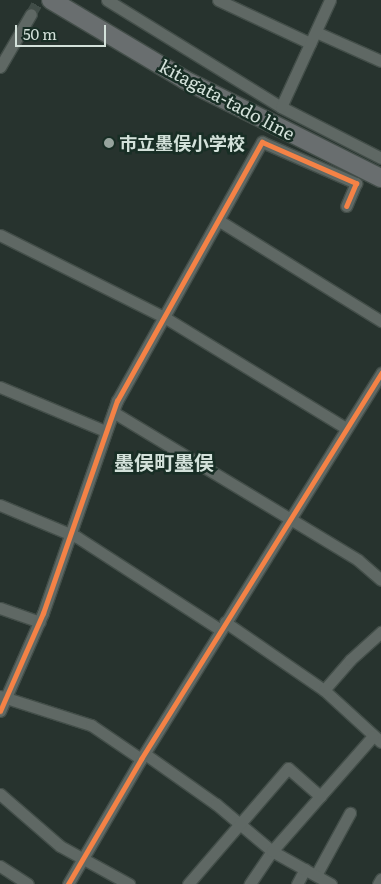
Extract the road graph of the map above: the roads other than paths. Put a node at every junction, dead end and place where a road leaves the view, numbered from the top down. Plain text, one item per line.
1 (51, 0) edge
2 (218, 0) edge
3 (330, 0) edge
4 (110, 1) edge
5 (31, 14) tunnel mouth
6 (316, 32) junction
7 (310, 43) junction
8 (381, 61) edge
9 (0, 67) edge
10 (281, 107) junction
11 (381, 158) edge
12 (381, 178) edge
13 (346, 206) dead end
14 (218, 220) junction
15 (0, 235) edge
16 (164, 317) junction
17 (381, 322) edge
18 (381, 373) edge
19 (0, 387) edge
20 (113, 412) junction
21 (346, 428) junction
22 (105, 431) junction
23 (0, 505) edge
24 (292, 519) junction
25 (70, 534) junction
26 (381, 580) edge
27 (0, 608) edge
28 (40, 622) junction
29 (223, 626) junction
30 (381, 632) edge
31 (324, 690) junction
32 (4, 697) edge
33 (0, 711) edge
34 (377, 739) edge
35 (143, 757) junction
36 (0, 794) edge
37 (320, 796) junction
38 (350, 813) dead end
39 (240, 825) junction
40 (272, 851) junction
41 (80, 860) junction
42 (0, 866) edge
43 (305, 869) junction
44 (316, 875) junction
45 (381, 879) edge
46 (28, 884) edge
47 (68, 884) edge
48 (129, 884) edge
49 (188, 884) edge
50 (250, 884) edge
51 (297, 884) edge
52 (331, 884) edge
53 (378, 884) edge

1 - 12 main road, kitagata-tado line
2 - 7 street
3 - 6 street
4 - 10 street
5 - 9 street
6 - 7 street
6 - 8 street
7 - 10 street
10 - 11 street
13 - 14 street
14 - 16 street
14 - 17 street
15 - 16 street
16 - 20 street
16 - 21 street
18 - 21 street
19 - 22 street
20 - 22 street
20 - 24 street
21 - 24 street
22 - 25 street
23 - 25 street
24 - 26 street
24 - 29 street
25 - 28 street
25 - 29 street
27 - 28 street
28 - 32 street
29 - 31 street
29 - 35 street
30 - 31 street
31 - 34 street
32 - 33 street
32 - 35 street
34 - 37 street
35 - 39 street
35 - 41 street
36 - 41 street
37 - 39 street
37 - 40 street
38 - 44 street
39 - 40 street
39 - 49 street
40 - 43 street
40 - 50 street
41 - 47 street
41 - 48 street
42 - 46 street
43 - 44 street
43 - 51 street
44 - 52 street
45 - 53 street

